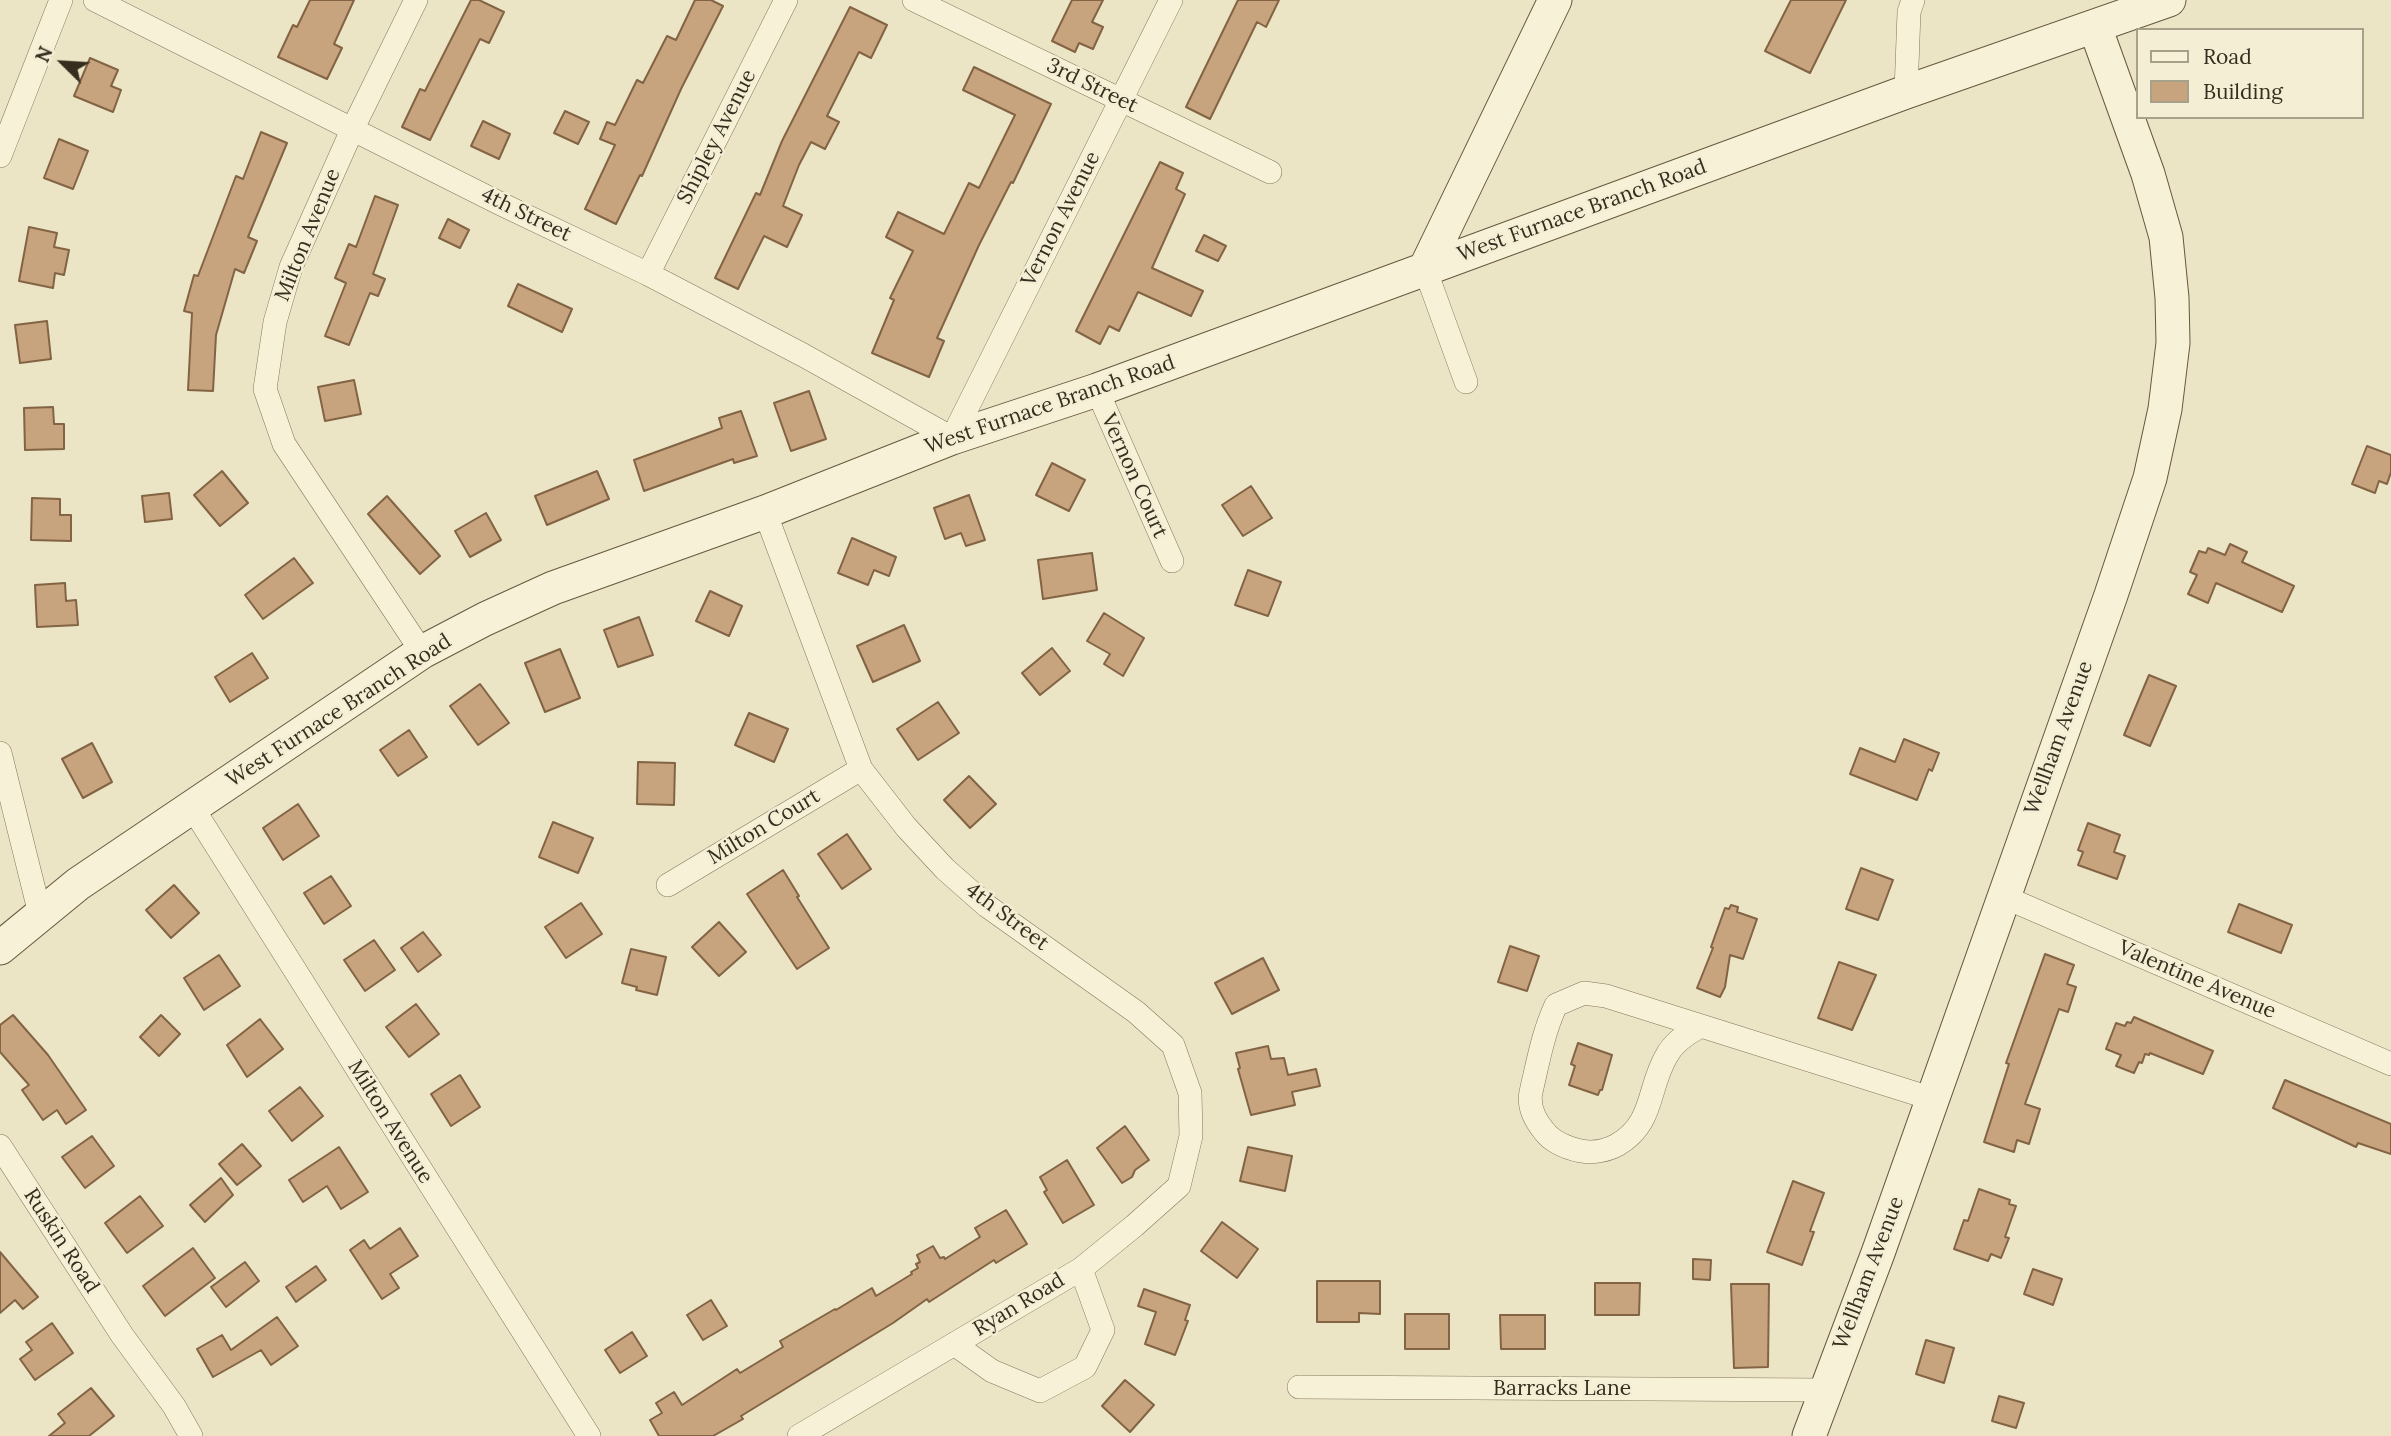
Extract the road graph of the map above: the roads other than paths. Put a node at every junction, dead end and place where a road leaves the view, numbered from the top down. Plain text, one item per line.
1 (61, 0) edge
2 (95, 0) edge
3 (416, 0) edge
4 (786, 0) edge
5 (914, 0) edge
6 (1171, 0) edge
7 (1555, 0) edge
8 (1913, 0) edge
9 (2169, 0) edge
10 (2095, 27) junction
11 (1906, 92) junction
12 (1121, 100) junction
13 (353, 128) junction
14 (0, 156) edge
15 (1269, 172) dead end
16 (1425, 269) junction
17 (648, 274) junction
18 (1466, 382) dead end
19 (1097, 390) junction
20 (952, 438) junction
21 (765, 512) junction
22 (1172, 561) dead end
23 (422, 652) junction
24 (0, 754) edge
25 (861, 769) junction
26 (192, 807) junction
27 (668, 884) dead end
28 (2002, 896) junction
29 (40, 914) junction
30 (0, 948) edge
31 (1699, 1027) junction
32 (2391, 1064) edge
33 (1933, 1099) junction
34 (0, 1146) edge
35 (1081, 1269) junction
36 (954, 1344) junction
37 (1299, 1387) dead end
38 (1825, 1390) junction
39 (191, 1436) edge
40 (589, 1436) edge
41 (799, 1436) edge
42 (1809, 1436) edge

1 - 14 street
2 - 13 street, 4th Street
3 - 13 street, Milton Avenue
4 - 17 street, Shipley Avenue
5 - 12 street, 3rd Street
6 - 12 street, Vernon Avenue
7 - 16 street
8 - 11 street
9 - 10 street, West Furnace Branch Road
10 - 11 street, West Furnace Branch Road
10 - 28 street, Wellham Avenue
11 - 16 street, West Furnace Branch Road
12 - 15 street, 3rd Street
12 - 20 street, Vernon Avenue
13 - 17 street, 4th Street
13 - 23 street, Milton Avenue
16 - 18 street
16 - 19 street, West Furnace Branch Road
17 - 20 street, 4th Street
19 - 20 street, West Furnace Branch Road
19 - 22 street, Vernon Court
20 - 21 street, West Furnace Branch Road
21 - 23 street, West Furnace Branch Road
21 - 25 street, 4th Street
23 - 26 street, West Furnace Branch Road
24 - 29 street
25 - 27 street, Milton Court
25 - 35 street, 4th Street
26 - 29 street, West Furnace Branch Road
26 - 40 street, Milton Avenue
28 - 32 street, Valentine Avenue
28 - 33 street, Wellham Avenue
29 - 30 street, West Furnace Branch Road
31 - 31 street
31 - 33 street
33 - 38 street, Wellham Avenue
34 - 39 street, Ruskin Road
35 - 36 street, Ryan Road
35 - 36 street, Ryan Road
36 - 41 street, Ryan Road
37 - 38 street, Barracks Lane
38 - 42 street, Wellham Avenue

